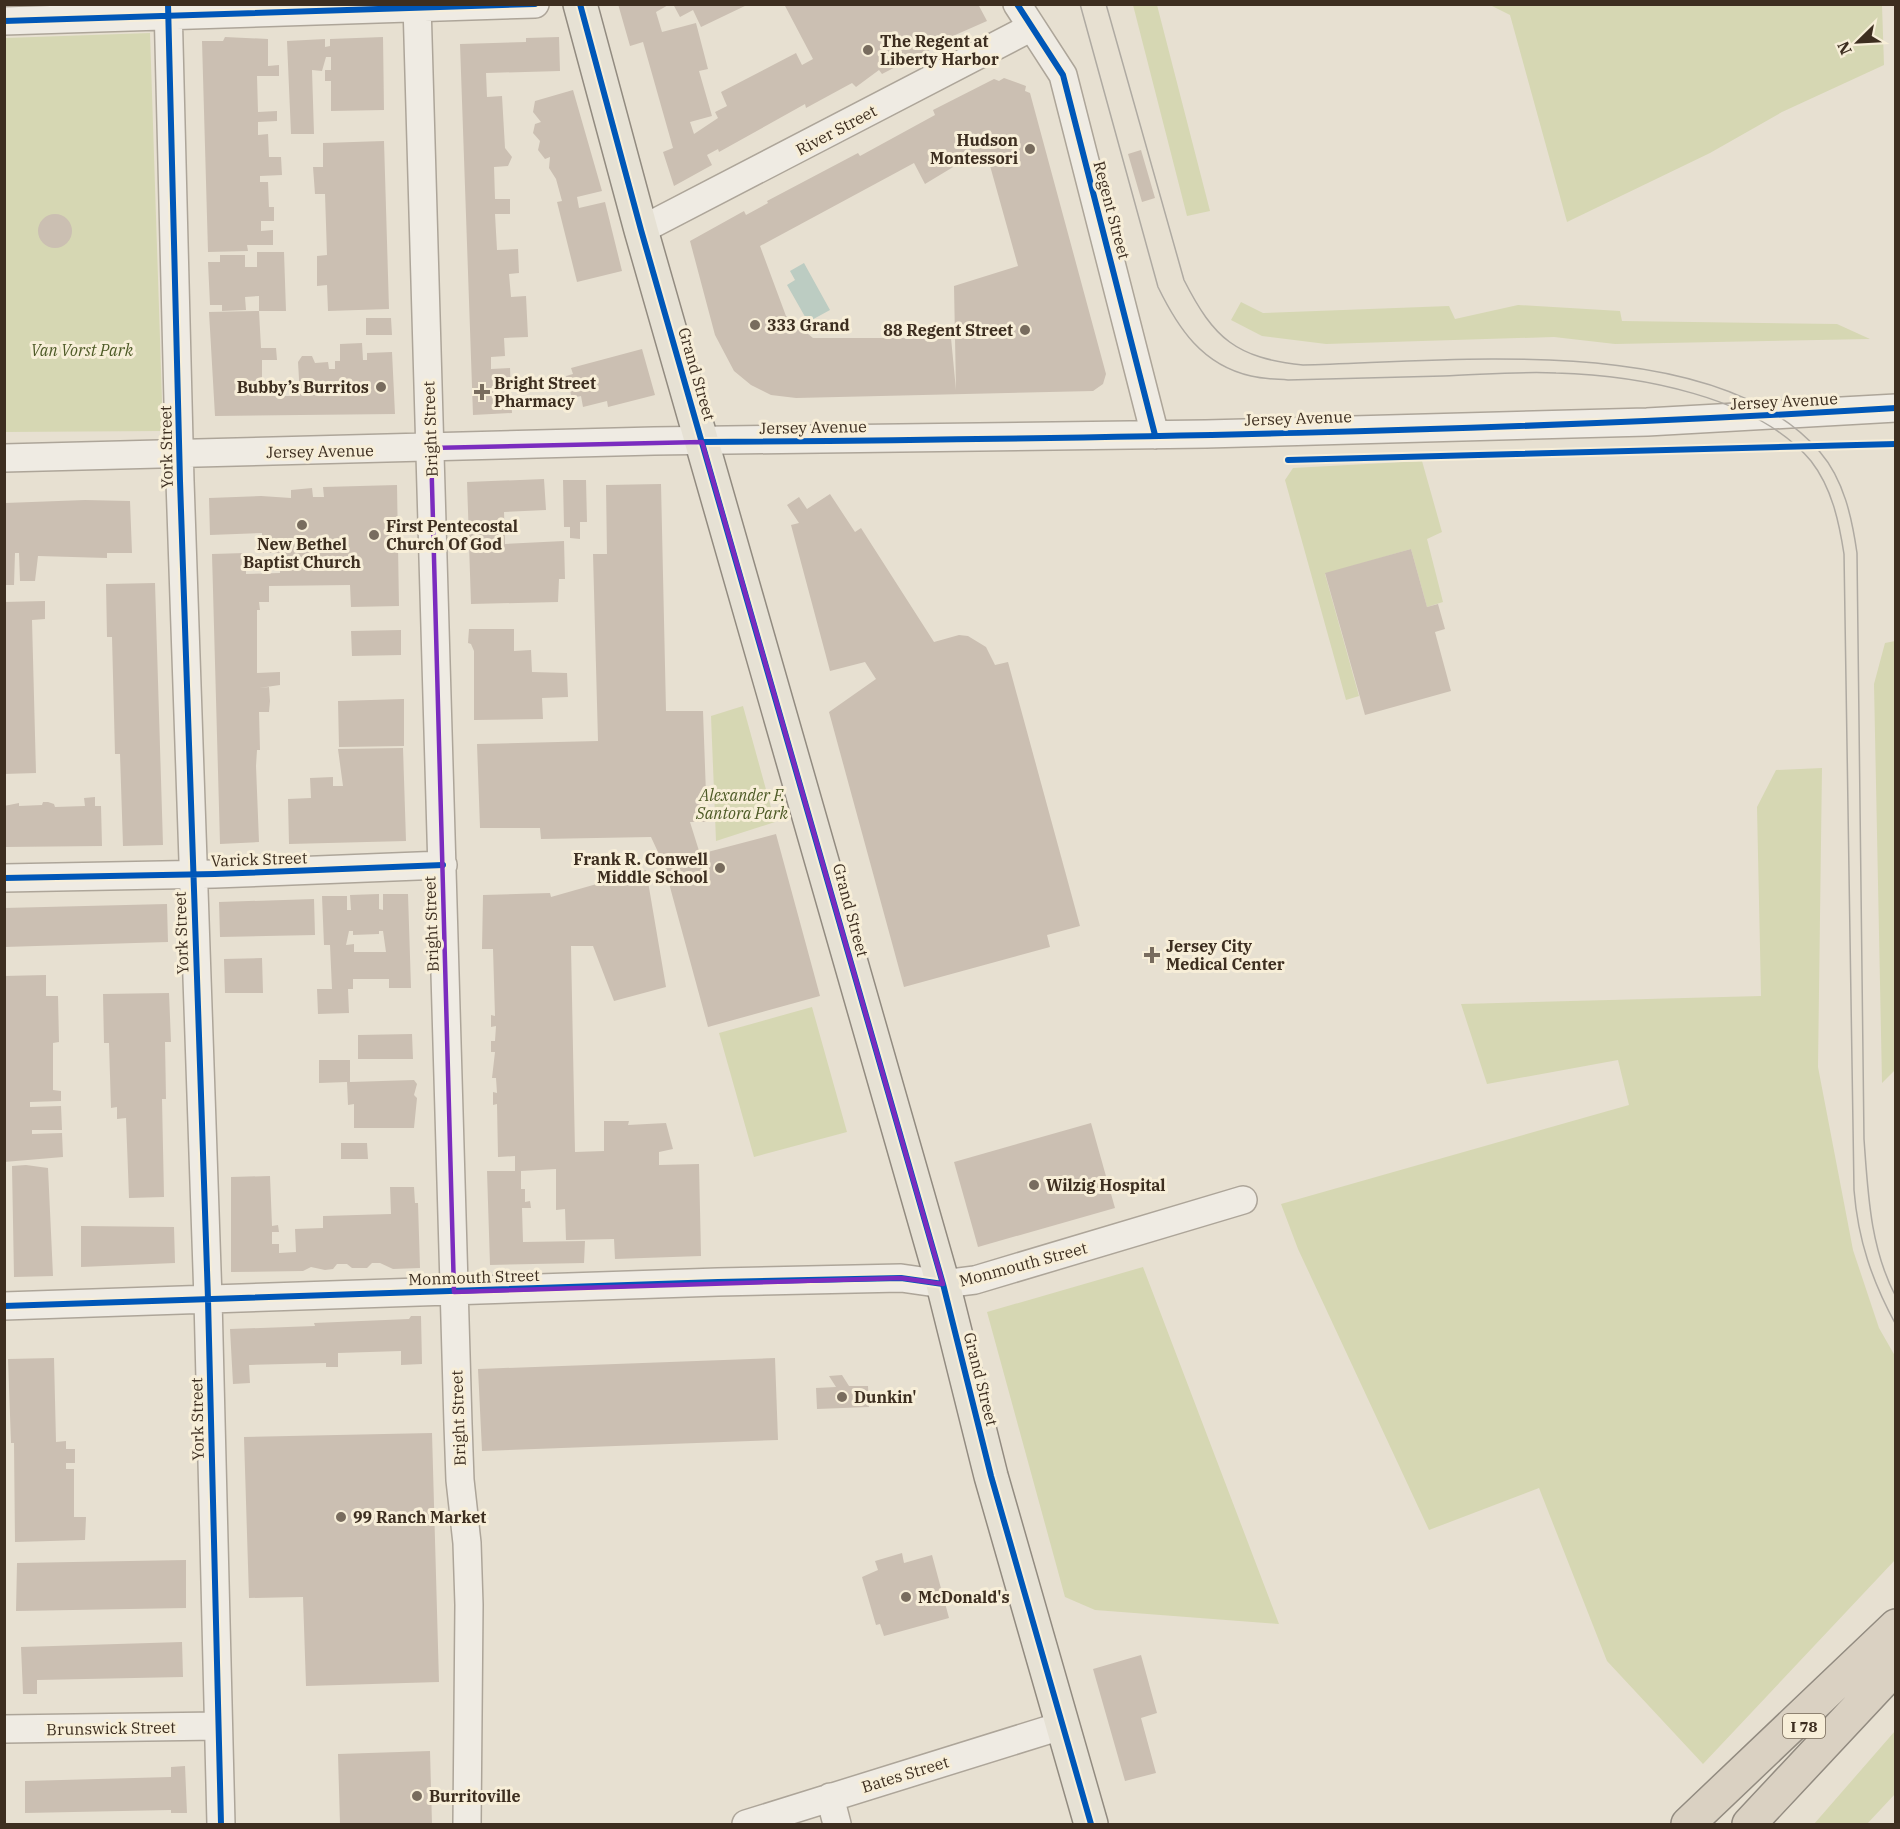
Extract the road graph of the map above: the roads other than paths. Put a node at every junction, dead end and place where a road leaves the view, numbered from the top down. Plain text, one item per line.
1 (535, 4) edge
2 (580, 4) edge
3 (1017, 4) edge
4 (417, 6) edge
5 (168, 11) edge
6 (4, 21) edge
7 (1030, 28) junction
8 (641, 230) junction
9 (1896, 408) edge
10 (1155, 435) junction
11 (702, 442) junction
12 (430, 448) junction
13 (179, 454) junction
14 (4, 458) edge
15 (443, 865) junction
16 (192, 875) junction
17 (4, 878) edge
18 (1243, 1200) dead end
19 (943, 1284) junction
20 (454, 1292) junction
21 (208, 1299) junction
22 (4, 1306) edge
23 (1896, 1626) edge
24 (1888, 1675) edge
25 (1064, 1725) junction
26 (218, 1726) junction
27 (4, 1729) edge
28 (830, 1797) junction
29 (221, 1824) edge
30 (467, 1824) edge
31 (746, 1824) edge
32 (837, 1824) edge
33 (1091, 1824) edge
34 (1688, 1824) edge
35 (1713, 1824) edge
36 (1749, 1824) edge
37 (1770, 1824) edge

1 - 4 street
2 - 8 main road, Grand Street
3 - 7 street, Regent Street
4 - 5 street
4 - 12 street, Bright Street
5 - 6 street
5 - 13 street, York Street
7 - 8 street, River Street
7 - 10 street, Regent Street
8 - 11 main road, Grand Street
9 - 10 street, Jersey Avenue
10 - 11 street, Jersey Avenue
11 - 12 street, Jersey Avenue
11 - 19 main road, Grand Street
12 - 13 street, Jersey Avenue
12 - 15 street, Bright Street
13 - 14 street, Jersey Avenue
13 - 16 street, York Street
15 - 16 street, Varick Street
15 - 20 street, Bright Street
16 - 17 street, Varick Street
16 - 21 street, York Street
18 - 19 street, Monmouth Street
19 - 20 street, Monmouth Street
19 - 25 main road, Grand Street
20 - 21 street, Monmouth Street
20 - 30 street, Bright Street
21 - 22 street, Monmouth Street
21 - 26 street, York Street
23 - 34 highway
23 - 35 highway, I 78
24 - 36 highway, I 78
24 - 37 highway
25 - 28 street, Bates Street
25 - 33 main road, Grand Street
26 - 27 street, Brunswick Street
26 - 29 street, York Street
28 - 31 street, Bates Street
28 - 32 street

